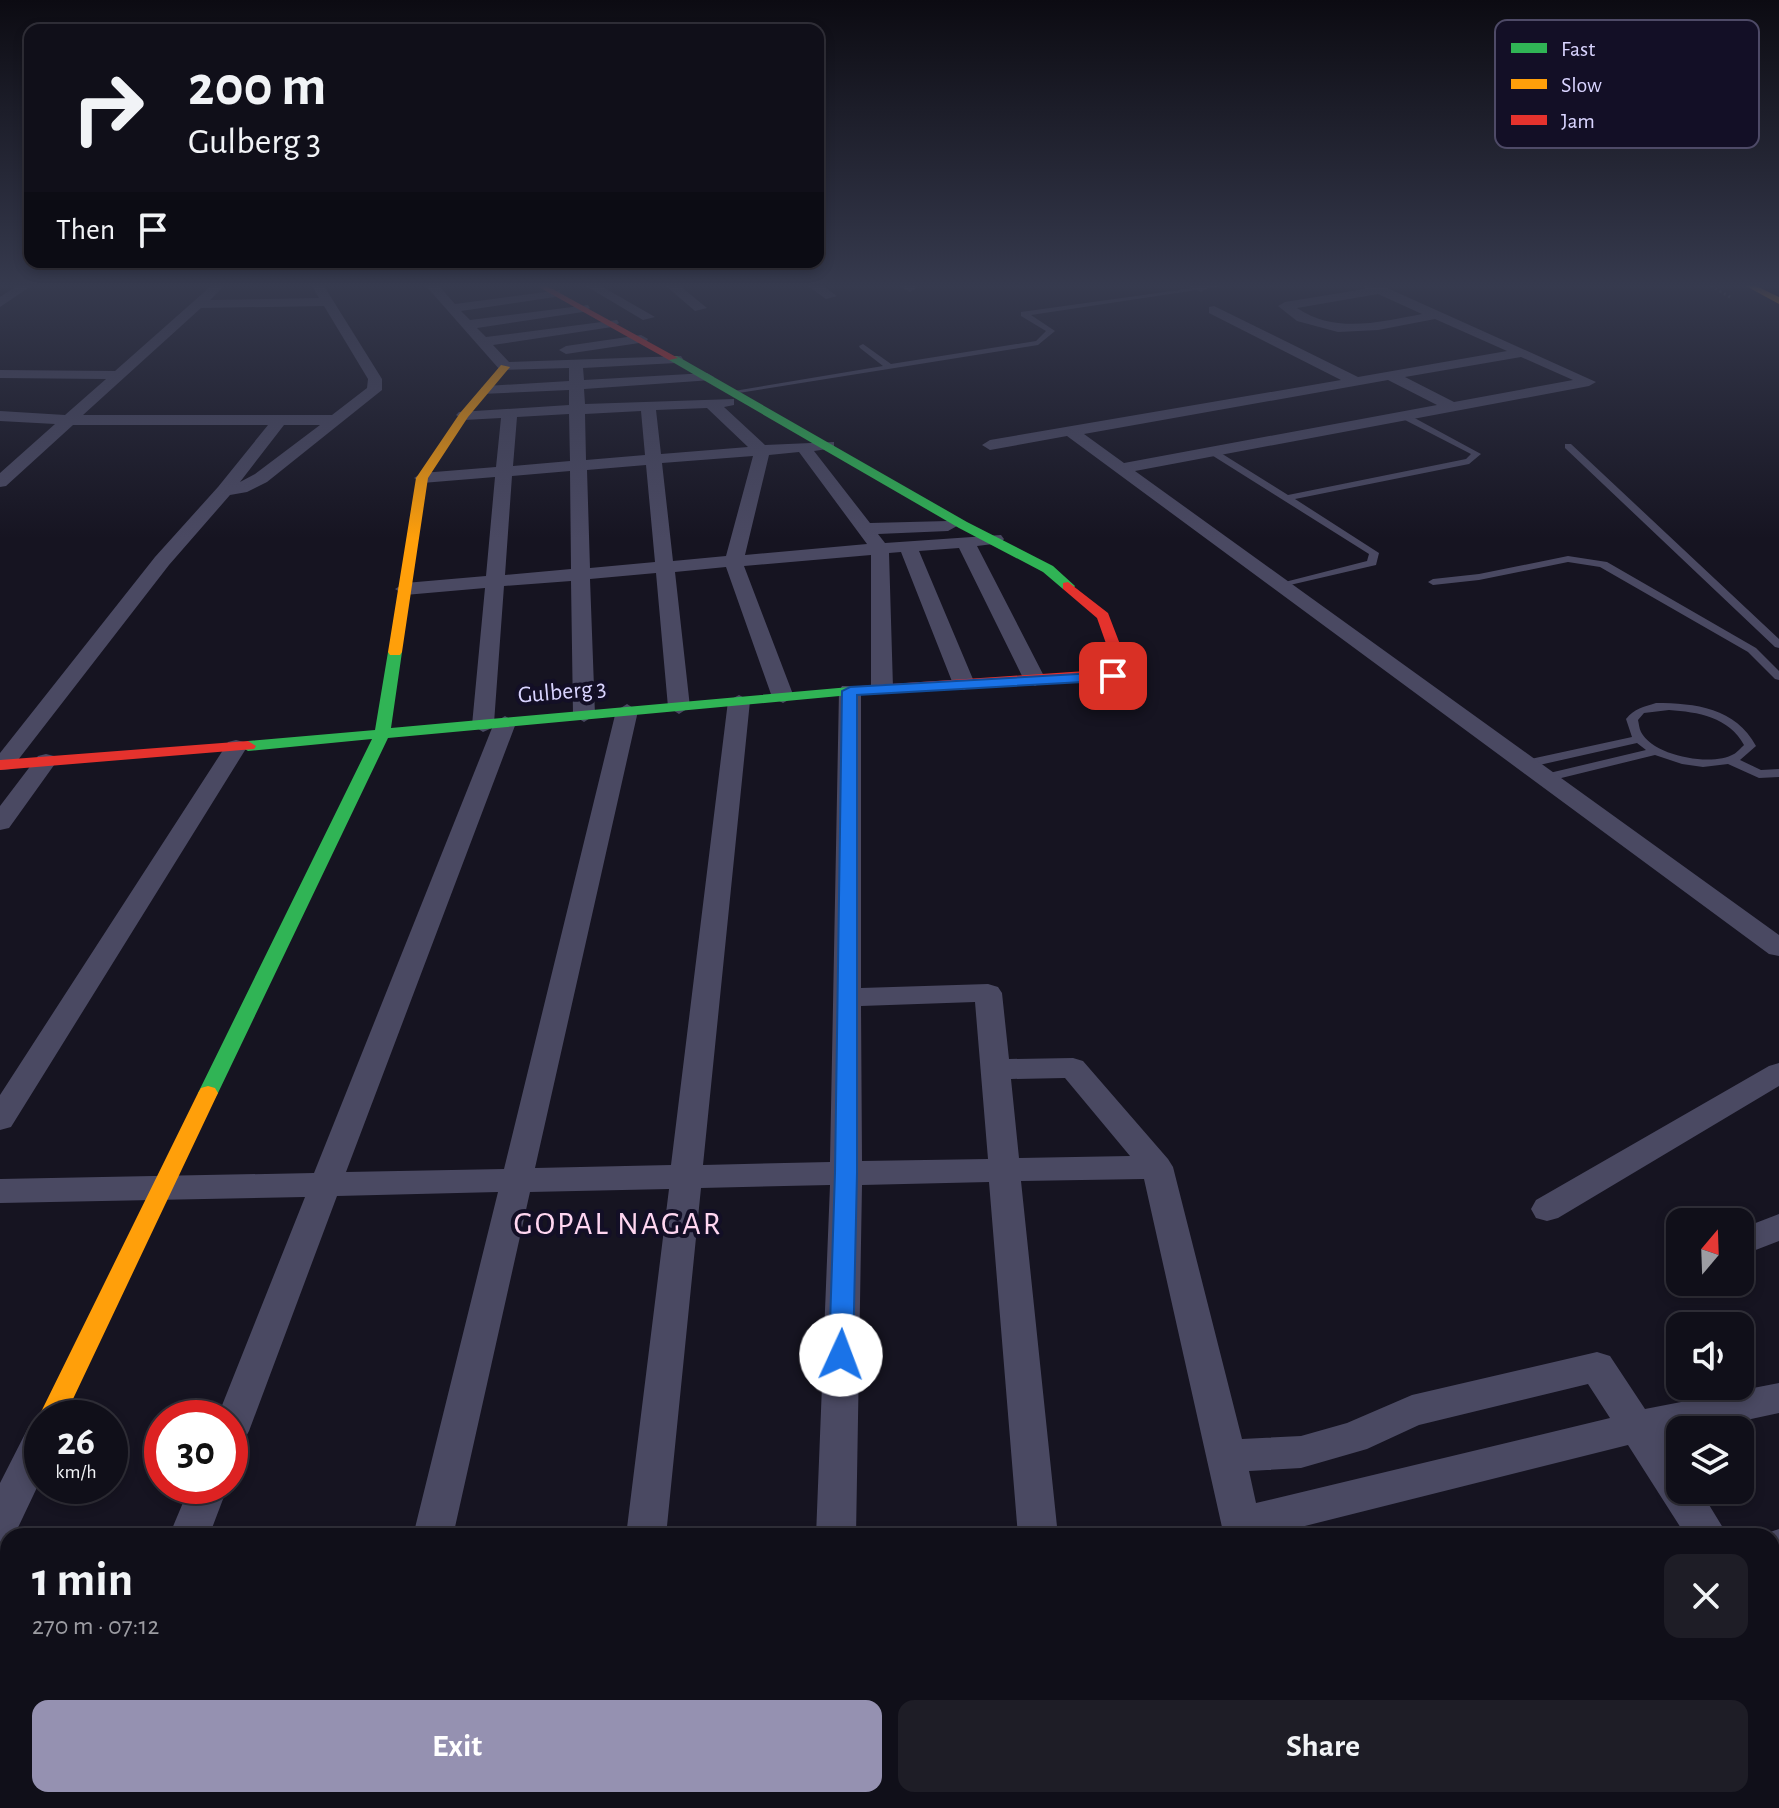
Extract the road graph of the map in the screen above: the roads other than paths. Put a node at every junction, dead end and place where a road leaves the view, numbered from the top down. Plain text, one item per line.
1 (127, 370) edge
2 (370, 370) edge
3 (497, 370) edge
4 (576, 370) edge
5 (696, 370) edge
6 (866, 370) edge
7 (1334, 370) edge
8 (1423, 370) edge
9 (1562, 370) edge
10 (0, 374) edge
11 (122, 375) junction
12 (1391, 376) junction
13 (707, 377) junction
14 (1357, 382) junction
15 (577, 386) junction
16 (486, 391) junction
17 (740, 396) junction
18 (712, 404) junction
19 (648, 406) junction
20 (1454, 408) junction
21 (577, 409) junction
22 (509, 414) junction
23 (464, 415) junction
24 (0, 416) edge
25 (1406, 417) junction
26 (70, 420) junction
27 (280, 420) junction
28 (333, 420) junction
29 (1070, 431) junction
30 (828, 445) junction
31 (990, 445) dead end
32 (1568, 446) dead end
33 (803, 447) junction
34 (762, 451) junction
35 (1213, 452) junction
36 (655, 460) junction
37 (578, 466) junction
38 (1123, 468) junction
39 (504, 471) junction
40 (422, 478) junction
41 (0, 482) edge
42 (224, 491) junction
43 (1286, 498) junction
44 (865, 529) junction
45 (964, 533) junction
46 (995, 539) joint
47 (908, 546) junction
48 (880, 549) junction
49 (734, 563) junction
50 (665, 568) junction
51 (581, 575) junction
52 (495, 582) junction
53 (1433, 582) dead end
54 (1281, 586) junction
55 (405, 589) junction
56 (1779, 645) edge
57 (1779, 677) edge
58 (1035, 680) junction
59 (964, 684) junction
60 (882, 688) junction
61 (850, 691) junction
62 (783, 697) junction
63 (739, 701) junction
64 (679, 707) junction
65 (627, 711) junction
66 (584, 715) junction
67 (494, 724) junction
68 (382, 734) junction
69 (1638, 739) junction
70 (236, 747) junction
71 (1657, 751) junction
72 (46, 761) junction
73 (1733, 762) junction
74 (2, 764) edge
75 (1526, 764) junction
76 (1779, 773) edge
77 (1545, 778) junction
78 (1, 821) edge
79 (1779, 948) edge
80 (847, 997) junction
81 (994, 1069) junction
82 (1779, 1073) edge
83 (0, 1119) edge
84 (1157, 1167) junction
85 (1003, 1170) junction
86 (846, 1173) junction
87 (686, 1177) junction
88 (517, 1180) junction
89 (326, 1184) junction
90 (163, 1187) junction
91 (0, 1191) edge
92 (1547, 1209) dead end
93 (1779, 1227) edge
94 (1754, 1237) edge
95 (1779, 1398) edge
96 (60, 1400) edge
97 (242, 1400) edge
98 (1637, 1427) junction
99 (1227, 1456) junction
100 (24, 1474) edge
101 (202, 1504) edge
102 (0, 1524) edge
103 (192, 1528) edge
104 (435, 1528) edge
105 (647, 1528) edge
106 (836, 1528) edge
107 (1037, 1528) edge
108 (1243, 1528) edge
109 (1251, 1528) edge
110 (1703, 1528) edge

1 - 11 street
2 - 28 street, Gulberg 3
3 - 16 street
4 - 15 street
5 - 13 street
6 - 17 lane
7 - 14 street
8 - 12 street
9 - 20 street
10 - 11 street
11 - 26 street
12 - 14 street
12 - 20 street
13 - 15 street
13 - 17 street
14 - 29 street
15 - 16 street
15 - 21 street
16 - 23 street
17 - 18 street
17 - 30 street
18 - 19 street
18 - 34 street
19 - 21 street
19 - 36 street
20 - 25 street
21 - 22 street
21 - 37 street
22 - 23 street
22 - 39 street
23 - 40 street
24 - 26 street
25 - 35 street
25 - 43 lane
26 - 27 street
26 - 41 street
27 - 28 street
27 - 42 street
28 - 42 street, Gulberg 3
29 - 31 street
29 - 38 street
30 - 33 street
30 - 45 street
32 - 56 lane
33 - 34 street
33 - 44 street
34 - 36 street
34 - 49 street
35 - 38 street
35 - 43 lane
36 - 37 street
36 - 50 street
37 - 39 street
37 - 51 street
38 - 54 street
39 - 40 street
39 - 52 street
40 - 55 street
42 - 74 street, Gulberg 3
43 - 54 lane
44 - 45 street
44 - 48 street
45 - 46 street
45 - 47 street
45 - 58 street
46 - 58 street, Gulberg 3
47 - 48 street
47 - 59 street
48 - 49 street
48 - 60 street
49 - 50 street
49 - 62 street
50 - 51 street
50 - 64 street
51 - 52 street
51 - 66 street
52 - 55 street
52 - 67 street
53 - 57 lane
54 - 75 street
55 - 68 street
58 - 59 street, Gulberg 3
59 - 60 street, Gulberg 3
60 - 61 street, Gulberg 3
61 - 62 street, Gulberg 3
61 - 80 street
62 - 63 street, Gulberg 3
63 - 64 street, Gulberg 3
63 - 87 street
64 - 65 street, Gulberg 3
65 - 66 street, Gulberg 3
65 - 88 street
66 - 67 street, Gulberg 3
67 - 68 street, Gulberg 3
67 - 89 street
68 - 70 street, Gulberg 3
68 - 90 street
69 - 71 lane
69 - 73 lane
69 - 75 lane
70 - 72 street, Gulberg 3
70 - 83 street
71 - 73 lane
71 - 77 lane
72 - 74 street, Gulberg 3
72 - 78 street
73 - 76 lane
75 - 77 street
77 - 79 street
80 - 81 street
80 - 86 street
81 - 84 street
81 - 85 street
82 - 92 street
84 - 85 street
84 - 99 street
85 - 86 street
85 - 107 street
86 - 87 street
86 - 106 street
87 - 88 street
87 - 105 street
88 - 89 street
88 - 104 street
89 - 90 street
89 - 97 street
90 - 91 street
90 - 96 street
93 - 94 street
95 - 98 street
98 - 99 street
98 - 109 street
98 - 110 street
99 - 108 street
100 - 102 street
101 - 103 street

